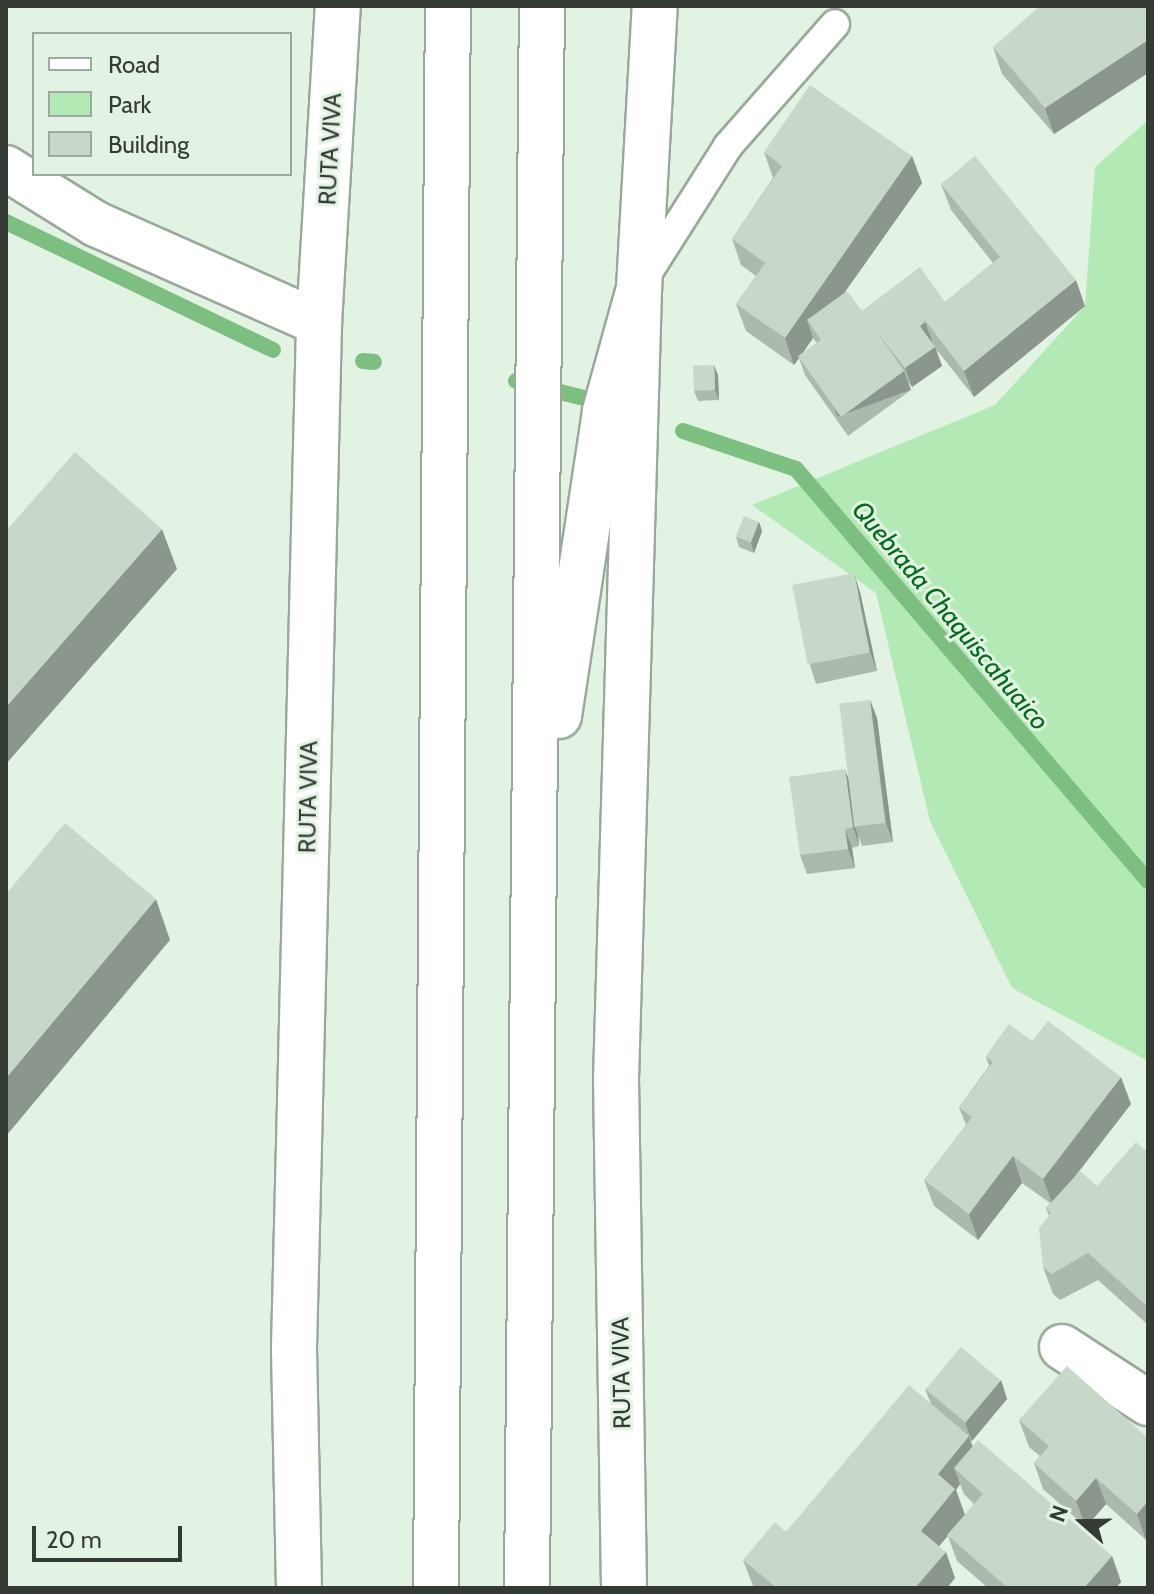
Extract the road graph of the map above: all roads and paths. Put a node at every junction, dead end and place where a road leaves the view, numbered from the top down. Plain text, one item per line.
1 (338, 6) edge
2 (448, 6) edge
3 (542, 6) edge
4 (655, 6) edge
5 (835, 24) dead end
6 (6, 168) edge
7 (639, 288) junction
8 (319, 323) junction
9 (534, 877) junction
10 (1062, 1347) dead end
11 (1148, 1403) edge
12 (299, 1588) edge
13 (436, 1588) edge
14 (527, 1588) edge
15 (624, 1588) edge

1 - 8 main road, RUTA VIVA
2 - 13 main road
3 - 9 main road
4 - 7 main road, RUTA VIVA
5 - 7 lane
6 - 8 main road
7 - 9 main road
7 - 15 main road, RUTA VIVA
8 - 12 main road, RUTA VIVA
9 - 14 main road
10 - 11 main road

